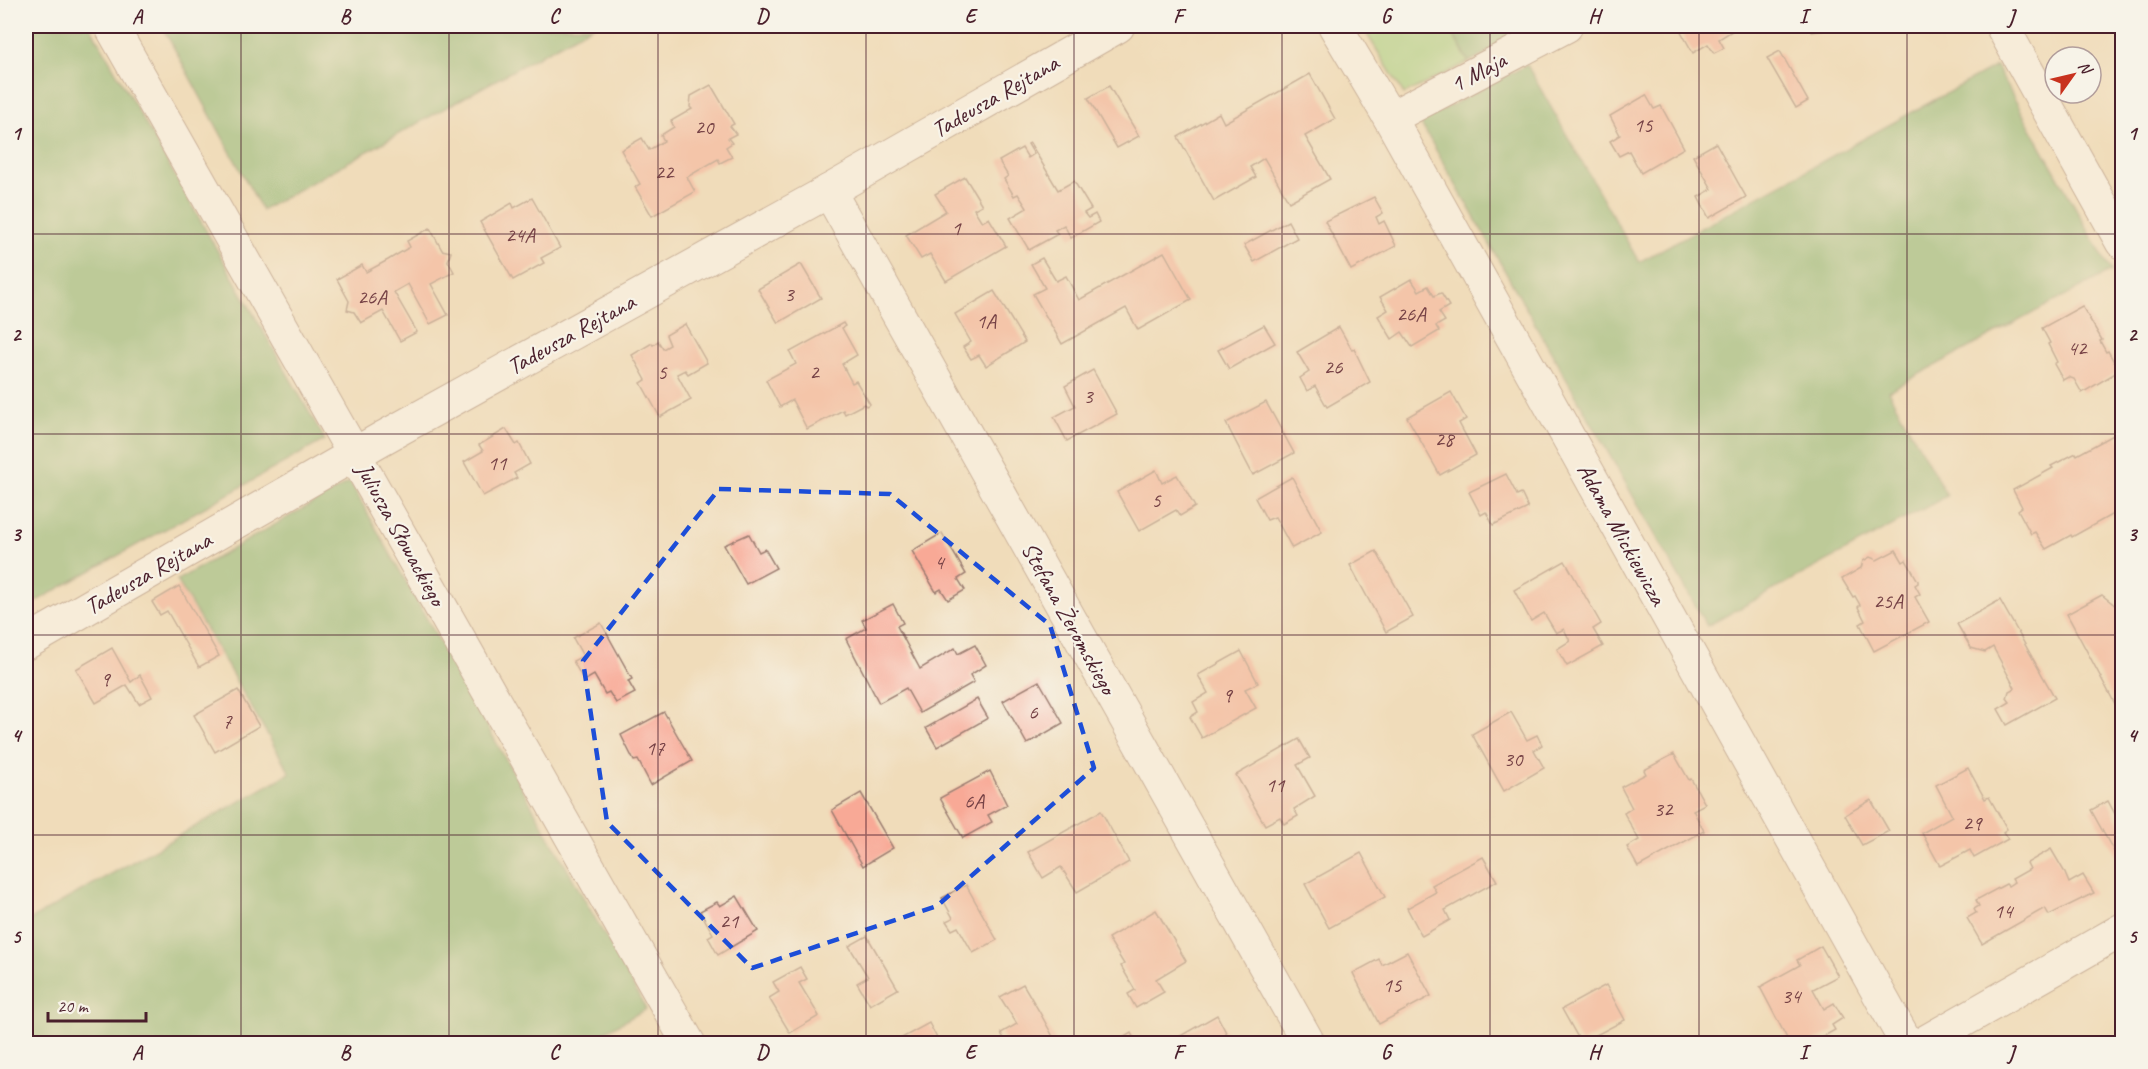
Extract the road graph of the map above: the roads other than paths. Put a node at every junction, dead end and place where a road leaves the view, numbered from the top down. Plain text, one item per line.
1 (111, 26) edge
2 (1118, 26) edge
3 (1335, 26) edge
4 (1566, 26) edge
5 (2002, 26) edge
6 (1390, 118) junction
7 (829, 192) junction
8 (2122, 242) edge
9 (356, 454) junction
10 (26, 643) edge
11 (2122, 930) edge
12 (689, 1044) edge
13 (1309, 1044) edge
14 (1907, 1044) edge
15 (1922, 1044) edge

1 - 9 street, Juliusza Słowackiego
2 - 7 street, Tadeusza Rejtana
3 - 6 street, Adama Mickiewicza
4 - 6 street, 1 Maja
5 - 8 street
6 - 14 street, Adama Mickiewicza
7 - 9 street, Tadeusza Rejtana
7 - 13 street, Stefana Żeromskiego
9 - 10 street, Tadeusza Rejtana
9 - 12 street, Juliusza Słowackiego
11 - 15 street

